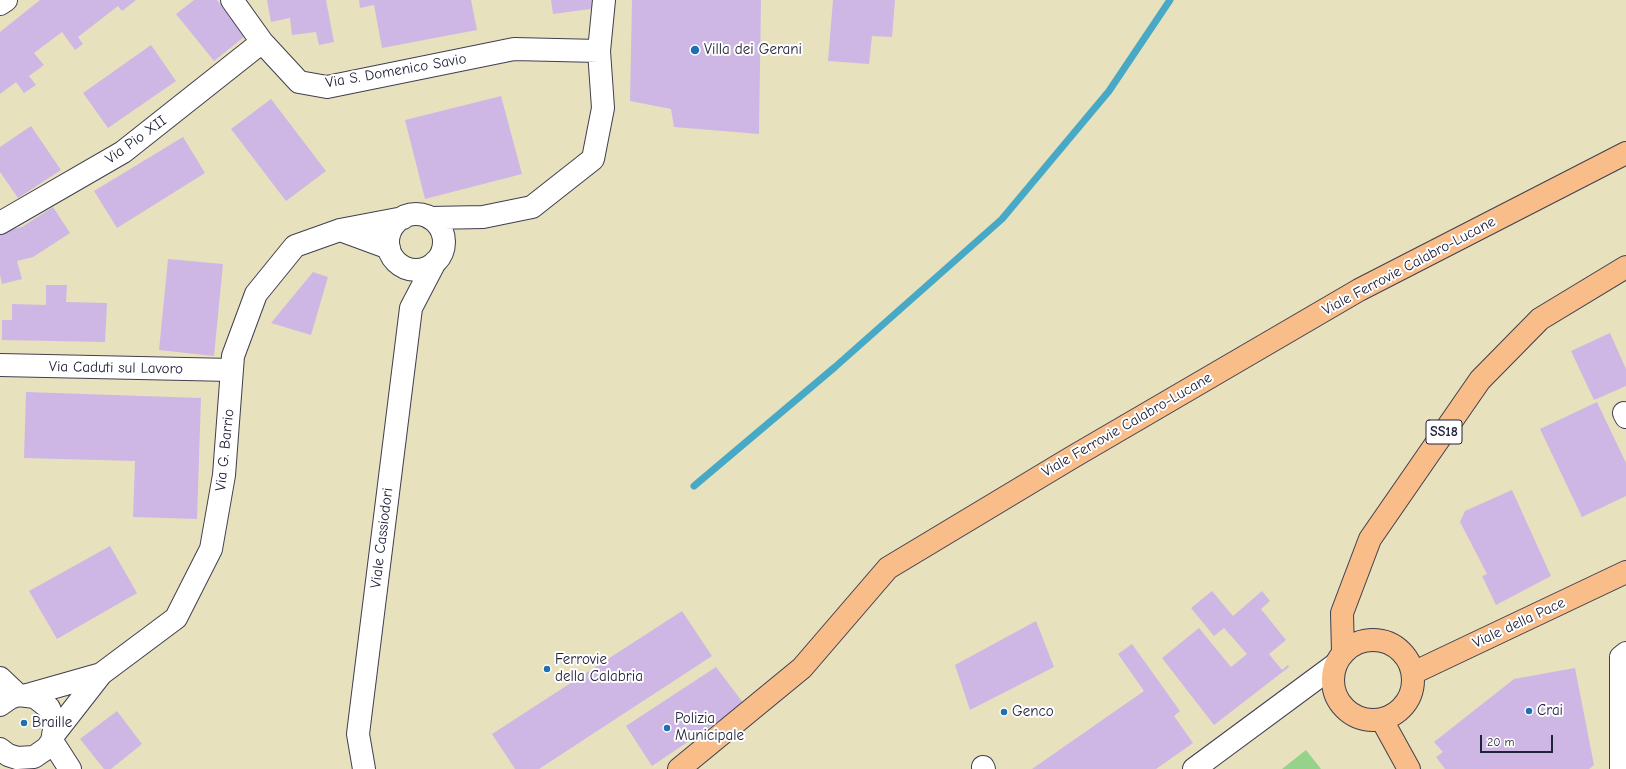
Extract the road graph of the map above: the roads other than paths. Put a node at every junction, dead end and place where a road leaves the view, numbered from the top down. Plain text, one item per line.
1 (6, 0) edge
2 (232, 0) edge
3 (604, 0) edge
4 (0, 4) edge
5 (262, 42) junction
6 (600, 51) junction
7 (1626, 153) edge
8 (404, 218) junction
9 (430, 218) junction
10 (482, 218) junction
11 (0, 223) edge
12 (340, 230) junction
13 (443, 241) junction
14 (393, 256) junction
15 (435, 262) junction
16 (1626, 267) edge
17 (411, 308) junction
18 (0, 365) edge
19 (232, 370) junction
20 (1626, 572) edge
21 (1626, 653) edge
22 (1339, 659) junction
23 (1413, 673) junction
24 (101, 674) junction
25 (0, 678) edge
26 (15, 699) edge
27 (1382, 720) junction
28 (53, 737) junction
29 (0, 749) edge
30 (31, 766) edge
31 (70, 769) edge
32 (364, 769) edge
33 (679, 769) edge
34 (1194, 769) edge
35 (1409, 769) edge
36 (1621, 769) edge

1 - 4 street
2 - 5 street, Via S. Domenico Savio
3 - 6 street
5 - 6 street, Via S. Domenico Savio
5 - 11 street, Via Pio XII
6 - 10 street
7 - 33 main road, Viale Ferrovie Calabro-Lucane
8 - 9 street
8 - 12 street, Via G. Barrio
8 - 14 street
9 - 10 street
9 - 13 street
10 - 13 street
12 - 14 street
12 - 19 street, Via G. Barrio
13 - 15 street
14 - 15 street
14 - 17 street, Viale Cassiodori
15 - 17 street, Viale Cassiodori
16 - 22 main road, SS18
17 - 32 street, Viale Cassiodori
18 - 19 street, Via Caduti sul Lavoro
19 - 24 street, Via G. Barrio
20 - 23 main road, Viale della Pace
21 - 36 street
22 - 23 main road
22 - 27 main road
22 - 34 street
23 - 27 main road
24 - 26 street
24 - 28 street
25 - 26 street
26 - 28 street
27 - 35 main road
28 - 30 street
28 - 31 street
29 - 30 street

